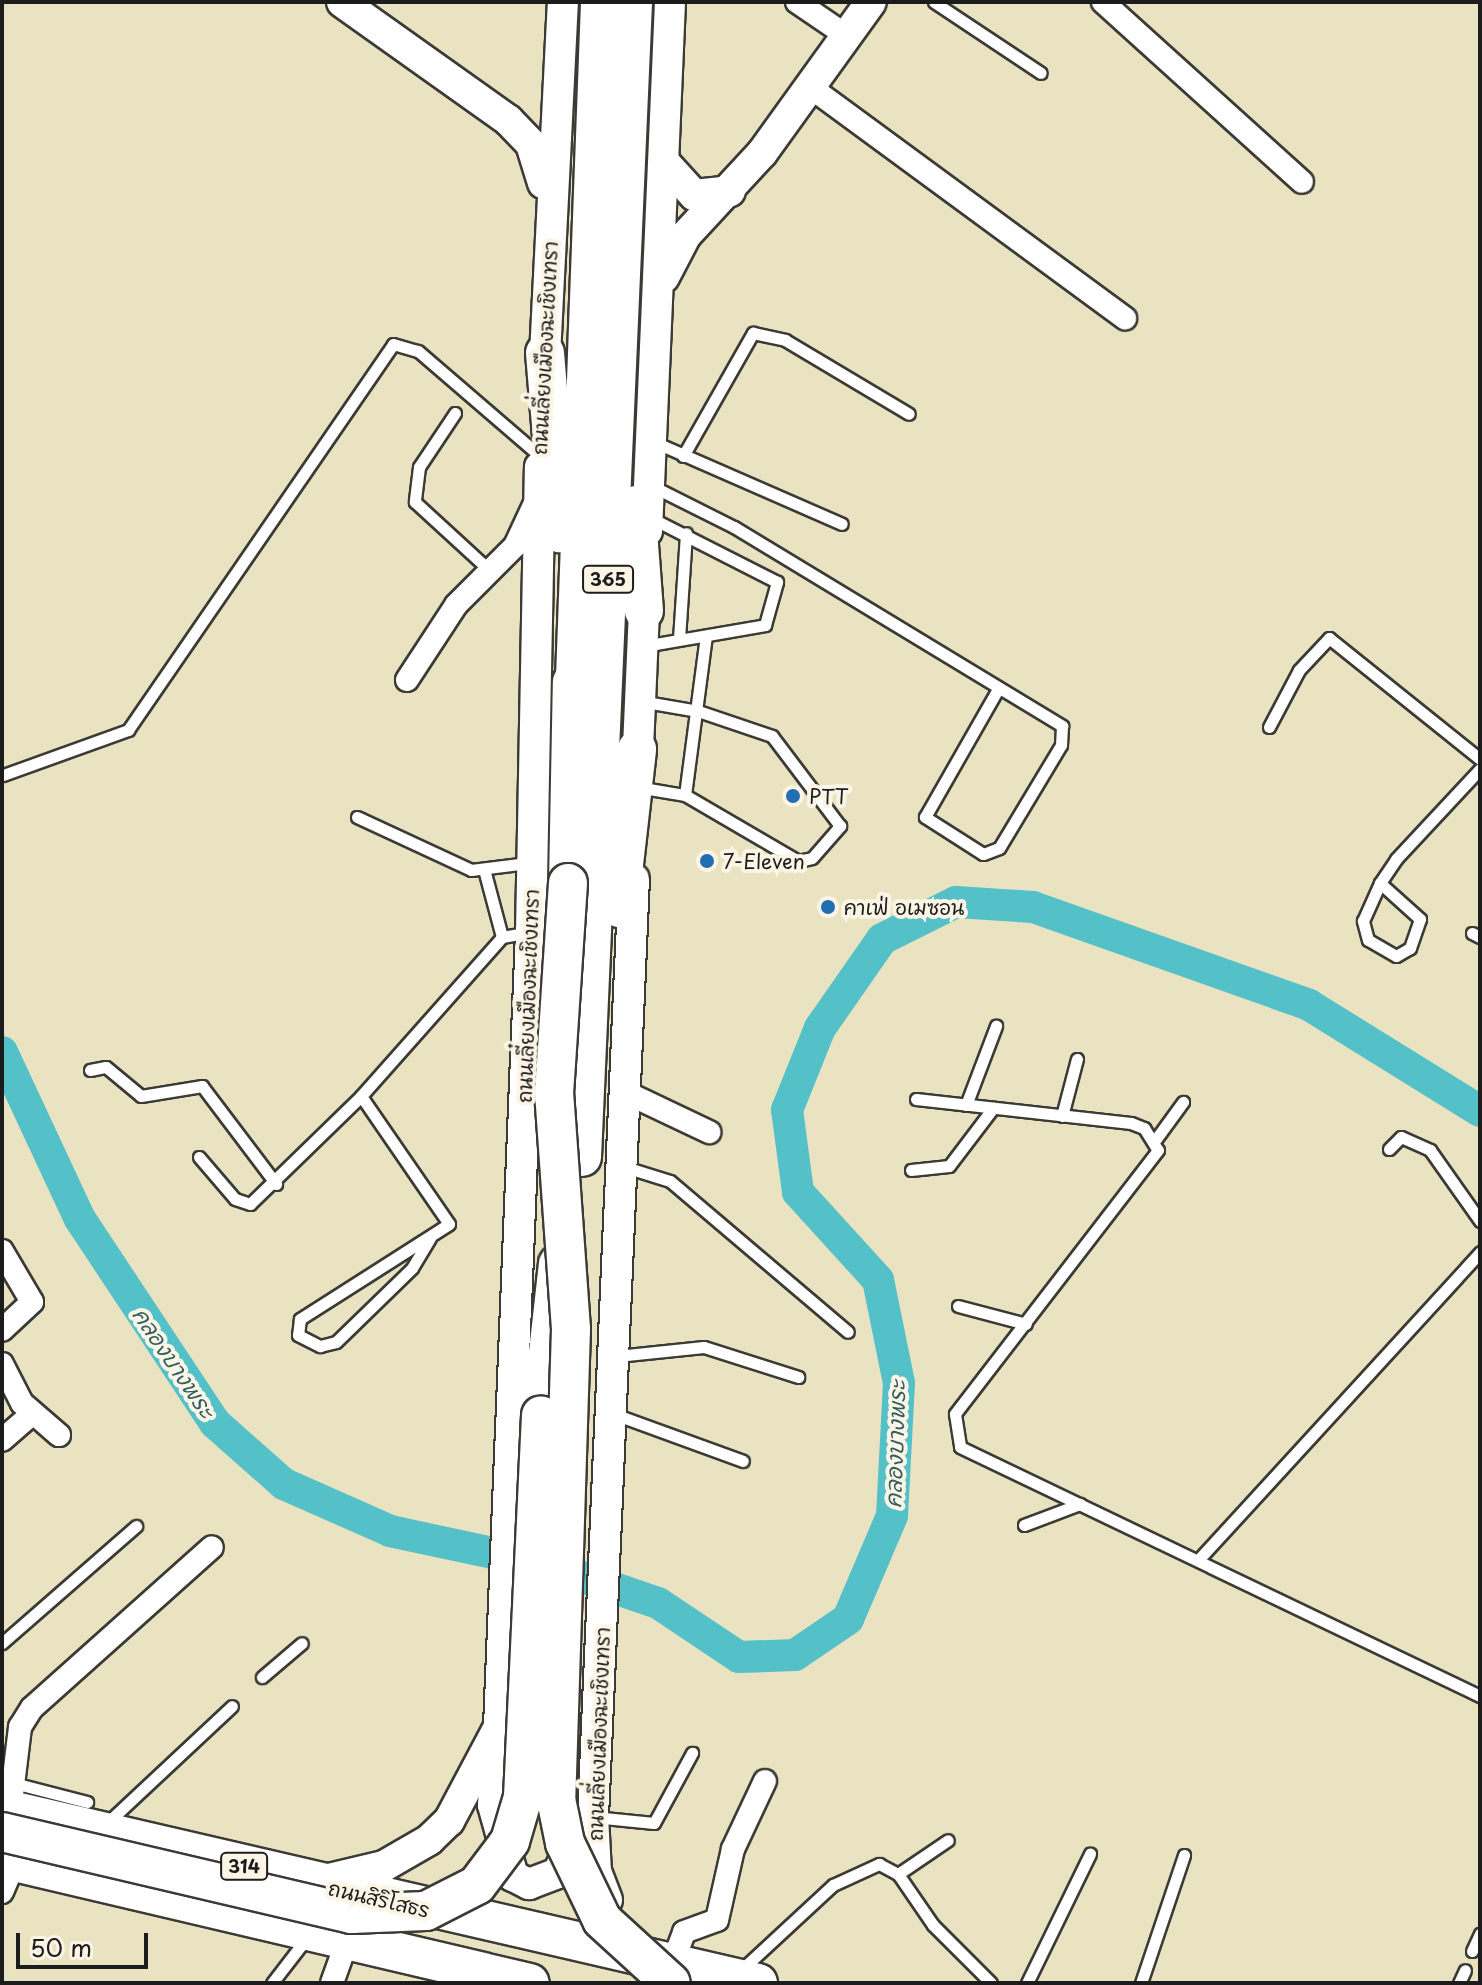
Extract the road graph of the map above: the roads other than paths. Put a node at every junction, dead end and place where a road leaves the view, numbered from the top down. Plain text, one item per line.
1 (342, 2) edge
2 (563, 2) edge
3 (600, 2) edge
4 (634, 2) edge
5 (670, 2) edge
6 (797, 2) edge
7 (871, 2) edge
8 (934, 2) edge
9 (1103, 2) edge
10 (847, 36) junction
11 (1041, 73) dead end
12 (556, 87) junction
13 (810, 87) junction
14 (508, 120) junction
15 (666, 164) junction
16 (1302, 182) dead end
17 (730, 191) junction
18 (549, 284) junction
19 (658, 290) junction
20 (1125, 318) dead end
21 (545, 353) junction
22 (455, 413) dead end
23 (909, 414) dead end
24 (652, 441) junction
25 (540, 456) junction
26 (683, 456) junction
27 (649, 485) junction
28 (540, 494) junction
29 (647, 516) junction
30 (842, 524) dead end
31 (686, 533) junction
32 (487, 568) junction
33 (644, 629) junction
34 (706, 636) junction
35 (679, 639) junction
36 (407, 680) dead end
37 (998, 689) junction
38 (640, 701) junction
39 (574, 705) junction
40 (698, 711) junction
41 (1269, 727) dead end
42 (637, 749) junction
43 (1480, 759) edge
44 (1480, 769) edge
45 (3, 775) edge
46 (637, 787) junction
47 (685, 795) junction
48 (357, 817) dead end
49 (533, 862) junction
50 (485, 873) junction
51 (1380, 883) junction
52 (531, 932) junction
53 (502, 937) junction
54 (996, 1026) dead end
55 (1077, 1059) dead end
56 (90, 1070) dead end
57 (629, 1094) junction
58 (361, 1096) junction
59 (916, 1099) dead end
60 (1183, 1102) dead end
61 (966, 1105) junction
62 (993, 1108) junction
63 (1062, 1116) junction
64 (709, 1132) dead end
65 (1156, 1139) junction
66 (1389, 1149) dead end
67 (199, 1157) dead end
68 (582, 1157) junction
69 (624, 1167) junction
70 (911, 1170) dead end
71 (276, 1184) junction
72 (1480, 1221) edge
73 (430, 1238) junction
74 (2, 1251) edge
75 (1480, 1252) edge
76 (958, 1306) dead end
77 (1026, 1324) junction
78 (2, 1330) edge
79 (848, 1332) dead end
80 (616, 1356) junction
81 (2, 1364) edge
82 (798, 1377) dead end
83 (32, 1414) junction
84 (613, 1414) junction
85 (59, 1435) dead end
86 (2, 1440) edge
87 (743, 1461) dead end
88 (1080, 1504) junction
89 (1024, 1525) dead end
90 (136, 1526) dead end
91 (212, 1547) dead end
92 (1200, 1558) junction
93 (2, 1643) edge
94 (302, 1643) dead end
95 (262, 1677) dead end
96 (1480, 1696) edge
97 (232, 1706) dead end
98 (499, 1727) junction
99 (598, 1753) junction
100 (692, 1753) dead end
101 (765, 1781) dead end
102 (92, 1817) junction
103 (593, 1817) junction
104 (6, 1828) edge
105 (948, 1840) dead end
106 (1090, 1854) dead end
107 (1184, 1855) dead end
108 (898, 1874) junction
109 (309, 1883) junction
110 (487, 1923) junction
111 (1480, 1934) edge
112 (329, 1937) junction
113 (550, 1937) junction
114 (1472, 1951) dead end
115 (424, 1968) edge
116 (471, 1969) junction
117 (667, 1969) edge
118 (1465, 1970) dead end
119 (747, 1980) edge
120 (272, 1983) edge
121 (332, 1983) edge
122 (530, 1983) edge
123 (543, 1983) edge
124 (991, 1983) edge
125 (1027, 1983) edge
126 (1141, 1983) edge
127 (1459, 1983) edge

1 - 14 main road
2 - 12 main road, ถนนเลี่ยงเมืองฉะเชิงเทรา
3 - 39 highway, ถนนเลี่ยงเมืองฉะเชิงเทรา / 365
4 - 33 highway
4 - 68 highway, 365
5 - 15 main road, 365
6 - 10 street
7 - 10 main road
8 - 11 lane
9 - 16 street
10 - 13 main road
12 - 14 main road
12 - 18 main road, ถนนเลี่ยงเมืองฉะเชิงเทรา
13 - 17 main road
13 - 20 street
14 - 18 main road
15 - 17 main road
15 - 19 main road, 365
17 - 19 main road
18 - 21 main road, ถนนเลี่ยงเมืองฉะเชิงเทรา
19 - 24 main road, 365
21 - 25 main road, ถนนเลี่ยงเมืองฉะเชิงเทรา
21 - 39 highway
22 - 32 lane
23 - 26 lane
24 - 26 lane
24 - 27 main road, 365
25 - 28 main road, ถนนเลี่ยงเมืองฉะเชิงเทรา
25 - 45 lane
26 - 30 lane
27 - 29 main road, 365
27 - 37 lane
28 - 32 street
28 - 49 main road, ถนนเลี่ยงเมืองฉะเชิงเทรา
29 - 31 lane
29 - 33 main road, 365
31 - 34 lane
31 - 35 lane
32 - 36 street
33 - 35 lane
33 - 38 main road, 365
34 - 35 lane
34 - 40 lane
37 - 37 lane
38 - 40 lane
38 - 42 main road, 365
39 - 117 highway, bridge
40 - 47 lane
40 - 47 lane
41 - 43 lane
42 - 46 main road, 365
42 - 68 highway
44 - 51 lane
46 - 47 lane
46 - 57 main road, 365
48 - 50 lane
49 - 50 lane
49 - 52 main road, ถนนเลี่ยงเมืองฉะเชิงเทรา
50 - 53 lane
51 - 51 lane
52 - 53 lane
52 - 98 main road, ถนนเลี่ยงเมืองฉะเชิงเทรา
53 - 58 lane
54 - 61 lane
55 - 63 lane
56 - 71 lane
57 - 64 street
57 - 69 main road, 365
58 - 71 lane
58 - 73 lane
59 - 61 lane
60 - 65 lane
61 - 62 lane
62 - 63 lane
62 - 70 lane
63 - 65 lane
65 - 77 lane
66 - 72 lane
67 - 71 lane
68 - 104 highway, bridge
69 - 79 lane
69 - 80 main road, 365
73 - 73 lane
74 - 78 street
75 - 92 lane
76 - 77 lane
77 - 88 lane
80 - 82 lane
80 - 84 main road, 365
81 - 83 street
83 - 85 street
83 - 86 street
84 - 87 lane
84 - 99 main road, ถนนเลี่ยงเมืองฉะเชิงเทรา / 365
88 - 89 lane
88 - 92 lane
90 - 93 lane
91 - 104 street
92 - 96 lane
94 - 95 lane
97 - 102 lane
98 - 99 main road
98 - 109 main road, ถนนเลี่ยงเมืองฉะเชิงเทรา
99 - 103 main road, ถนนเลี่ยงเมืองฉะเชิงเทรา / 365
100 - 103 lane
101 - 117 street
102 - 104 highway, ถนนสิริโสธร / 314
102 - 109 highway, ถนนสิริโสธร / 314
103 - 117 main road, ถนนเลี่ยงเมืองฉะเชิงเทรา / 365
104 - 112 highway
105 - 108 lane
106 - 125 lane
107 - 126 lane
108 - 119 lane
108 - 124 lane
109 - 110 highway, ถนนสิริโสธร / 314
110 - 113 highway, ถนนสิริโสธร / 314
110 - 116 highway
111 - 114 lane
112 - 115 highway
112 - 120 lane
112 - 121 street
113 - 117 highway, ถนนสิริโสธร / 314
113 - 123 highway
115 - 116 highway
116 - 122 highway
117 - 119 highway, ถนนสิริโสธร / 314
118 - 127 lane

